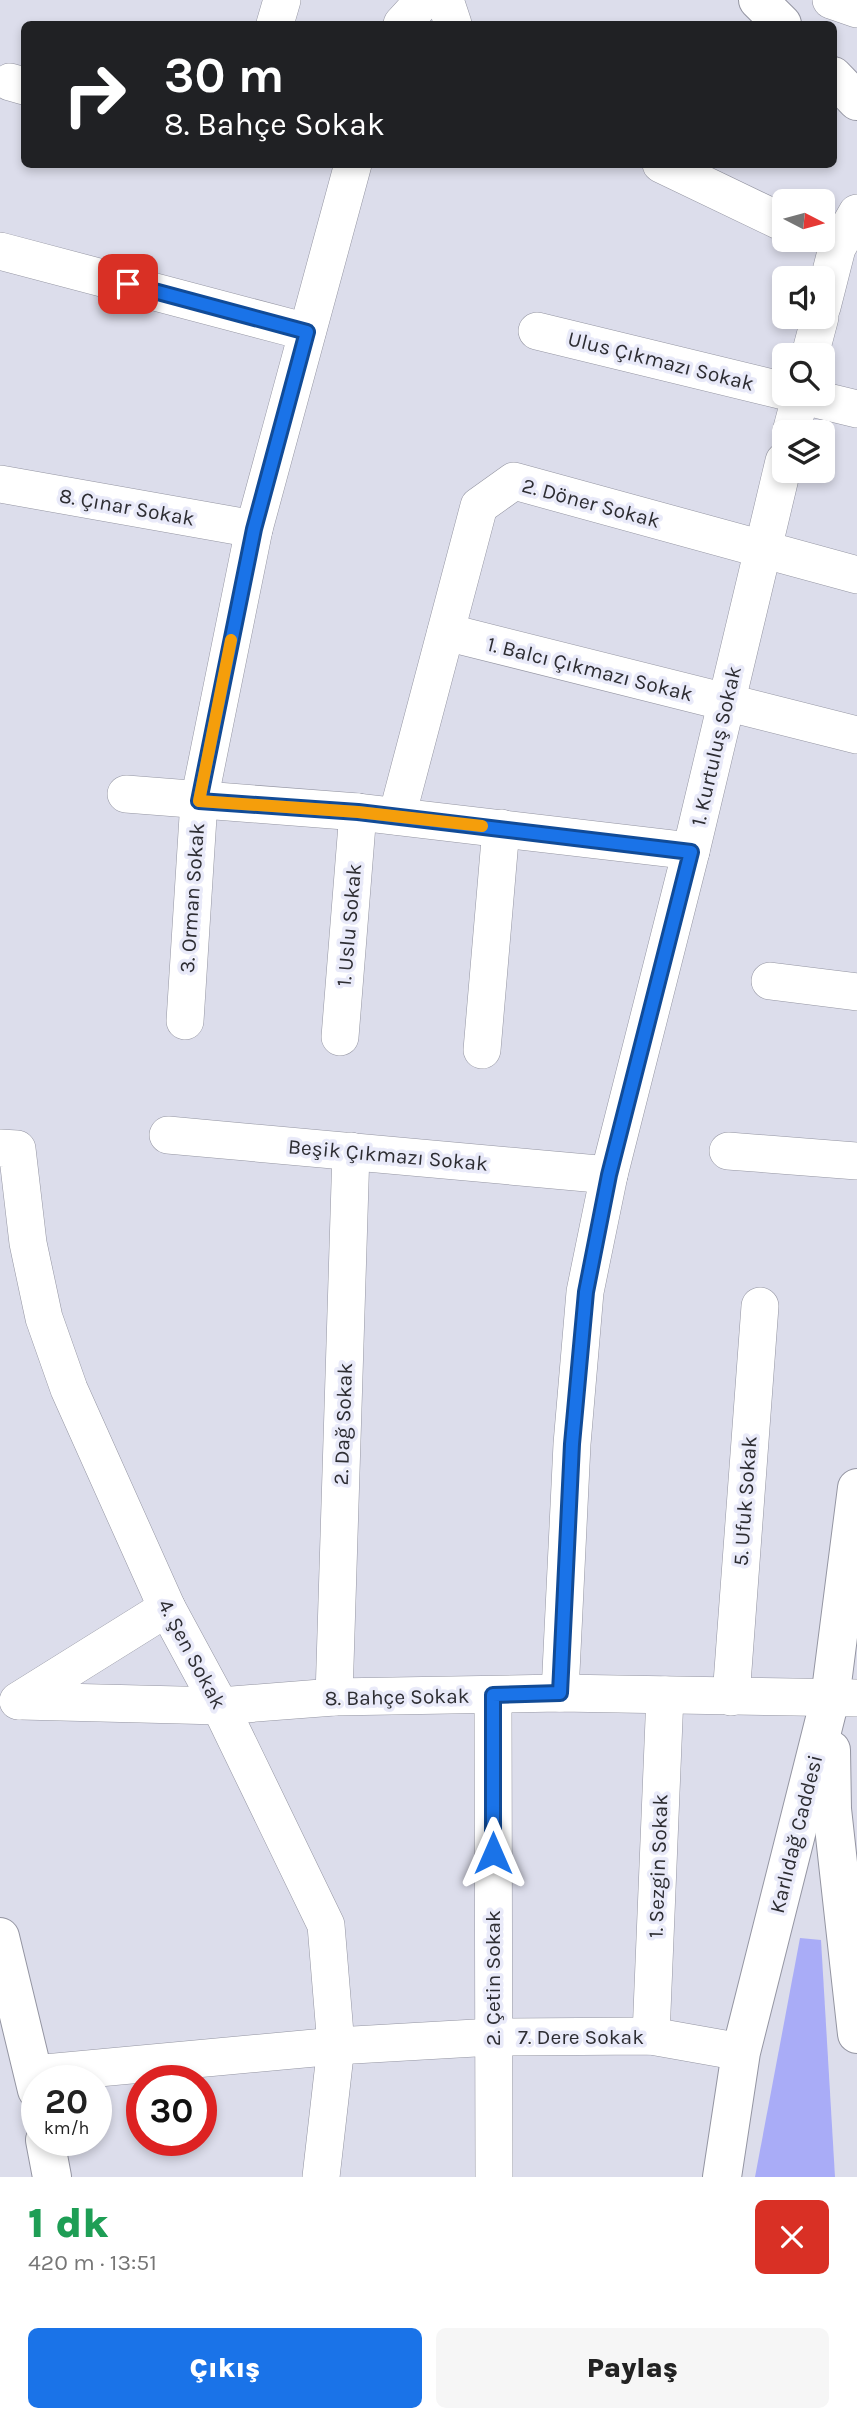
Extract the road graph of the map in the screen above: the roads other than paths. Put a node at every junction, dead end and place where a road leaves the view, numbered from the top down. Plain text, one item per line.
1 (282, 0) edge
2 (424, 0) edge
3 (445, 0) edge
4 (758, 0) edge
5 (831, 0) edge
6 (857, 9) edge
7 (276, 21) edge
8 (405, 21) edge
9 (452, 21) edge
10 (779, 21) edge
11 (837, 80) edge
12 (857, 101) edge
13 (343, 168) edge
14 (669, 168) edge
15 (857, 213) edge
16 (772, 217) edge
17 (835, 237) edge
18 (0, 251) edge
19 (537, 331) dead end
20 (307, 332) junction
21 (772, 387) edge
22 (835, 403) edge
23 (857, 409) edge
24 (779, 483) edge
25 (0, 484) edge
26 (254, 529) junction
27 (762, 550) junction
28 (857, 575) edge
29 (446, 632) junction
30 (726, 703) junction
31 (857, 735) edge
32 (126, 794) dead end
33 (199, 801) junction
34 (358, 812) junction
35 (397, 817) junction
36 (501, 828) junction
37 (691, 852) junction
38 (771, 981) dead end
39 (857, 992) edge
40 (185, 1021) dead end
41 (340, 1037) dead end
42 (482, 1050) dead end
43 (168, 1135) dead end
44 (0, 1148) edge
45 (351, 1151) junction
46 (728, 1151) dead end
47 (857, 1161) edge
48 (609, 1175) junction
49 (760, 1306) dead end
50 (857, 1488) edge
51 (167, 1608) junction
52 (560, 1693) junction
53 (493, 1695) junction
54 (665, 1695) junction
55 (731, 1696) junction
56 (334, 1697) junction
57 (843, 1698) edge
58 (10, 1703) edge
59 (220, 1706) junction
60 (0, 1937) edge
61 (857, 2034) edge
62 (651, 2036) junction
63 (493, 2037) junction
64 (336, 2046) junction
65 (741, 2052) junction
66 (31, 2065) edge
67 (112, 2073) edge
68 (48, 2156) edge
69 (51, 2177) edge
70 (321, 2177) edge
71 (494, 2177) edge
72 (722, 2177) edge

1 - 7 street
2 - 8 street
3 - 9 street
4 - 10 main road
5 - 6 street
11 - 12 main road
13 - 20 street, 3. Orman Sokak
14 - 16 street
15 - 17 street
18 - 20 street
19 - 21 street, Ulus Çıkmazı Sokak
20 - 26 street, 3. Orman Sokak
22 - 23 street, Ulus Çıkmazı Sokak
24 - 27 street, 1. Kurtuluş Sokak
25 - 26 street, 8. Çınar Sokak
26 - 33 street, 3. Orman Sokak
27 - 28 street, 2. Döner Sokak
27 - 29 street, 2. Döner Sokak
27 - 30 street, 1. Kurtuluş Sokak
29 - 30 street, 1. Balcı Çıkmazı Sokak
29 - 35 street, 2. Döner Sokak
30 - 31 street, 1. Balcı Çıkmazı Sokak
30 - 37 street, 1. Kurtuluş Sokak
32 - 33 street
33 - 34 street
33 - 40 street, 3. Orman Sokak
34 - 35 street
34 - 41 street, 1. Uslu Sokak
35 - 36 street
36 - 37 street
36 - 42 street
37 - 48 street, 1. Kurtuluş Sokak
38 - 39 street
43 - 45 street, Beşik Çıkmazı Sokak
44 - 51 street, 4. Şen Sokak
45 - 48 street, Beşik Çıkmazı Sokak
45 - 56 street, 2. Dağ Sokak
46 - 47 street
48 - 52 street, 1. Kurtuluş Sokak
49 - 55 street, 5. Ufuk Sokak
50 - 57 main road, Karlıdağ Caddesi
51 - 58 street, 8. Bahçe Sokak
51 - 59 street, 4. Şen Sokak
52 - 53 street, 8. Bahçe Sokak
52 - 54 street, 8. Bahçe Sokak
53 - 56 street, 8. Bahçe Sokak
53 - 63 street, 2. Çetin Sokak
54 - 55 street, 8. Bahçe Sokak
54 - 62 street, 1. Sezgin Sokak
55 - 57 street, 8. Bahçe Sokak
56 - 59 street, 8. Bahçe Sokak
57 - 61 main road
57 - 65 main road, Karlıdağ Caddesi
58 - 59 street, 8. Bahçe Sokak
59 - 64 street, 4. Şen Sokak
60 - 66 main road
62 - 63 street, 7. Dere Sokak
62 - 65 street, 7. Dere Sokak
63 - 64 street, 7. Dere Sokak
63 - 71 street, 2. Çetin Sokak
64 - 67 street, 7. Dere Sokak
64 - 70 street, 4. Şen Sokak
65 - 72 main road, Karlıdağ Caddesi
68 - 69 main road

